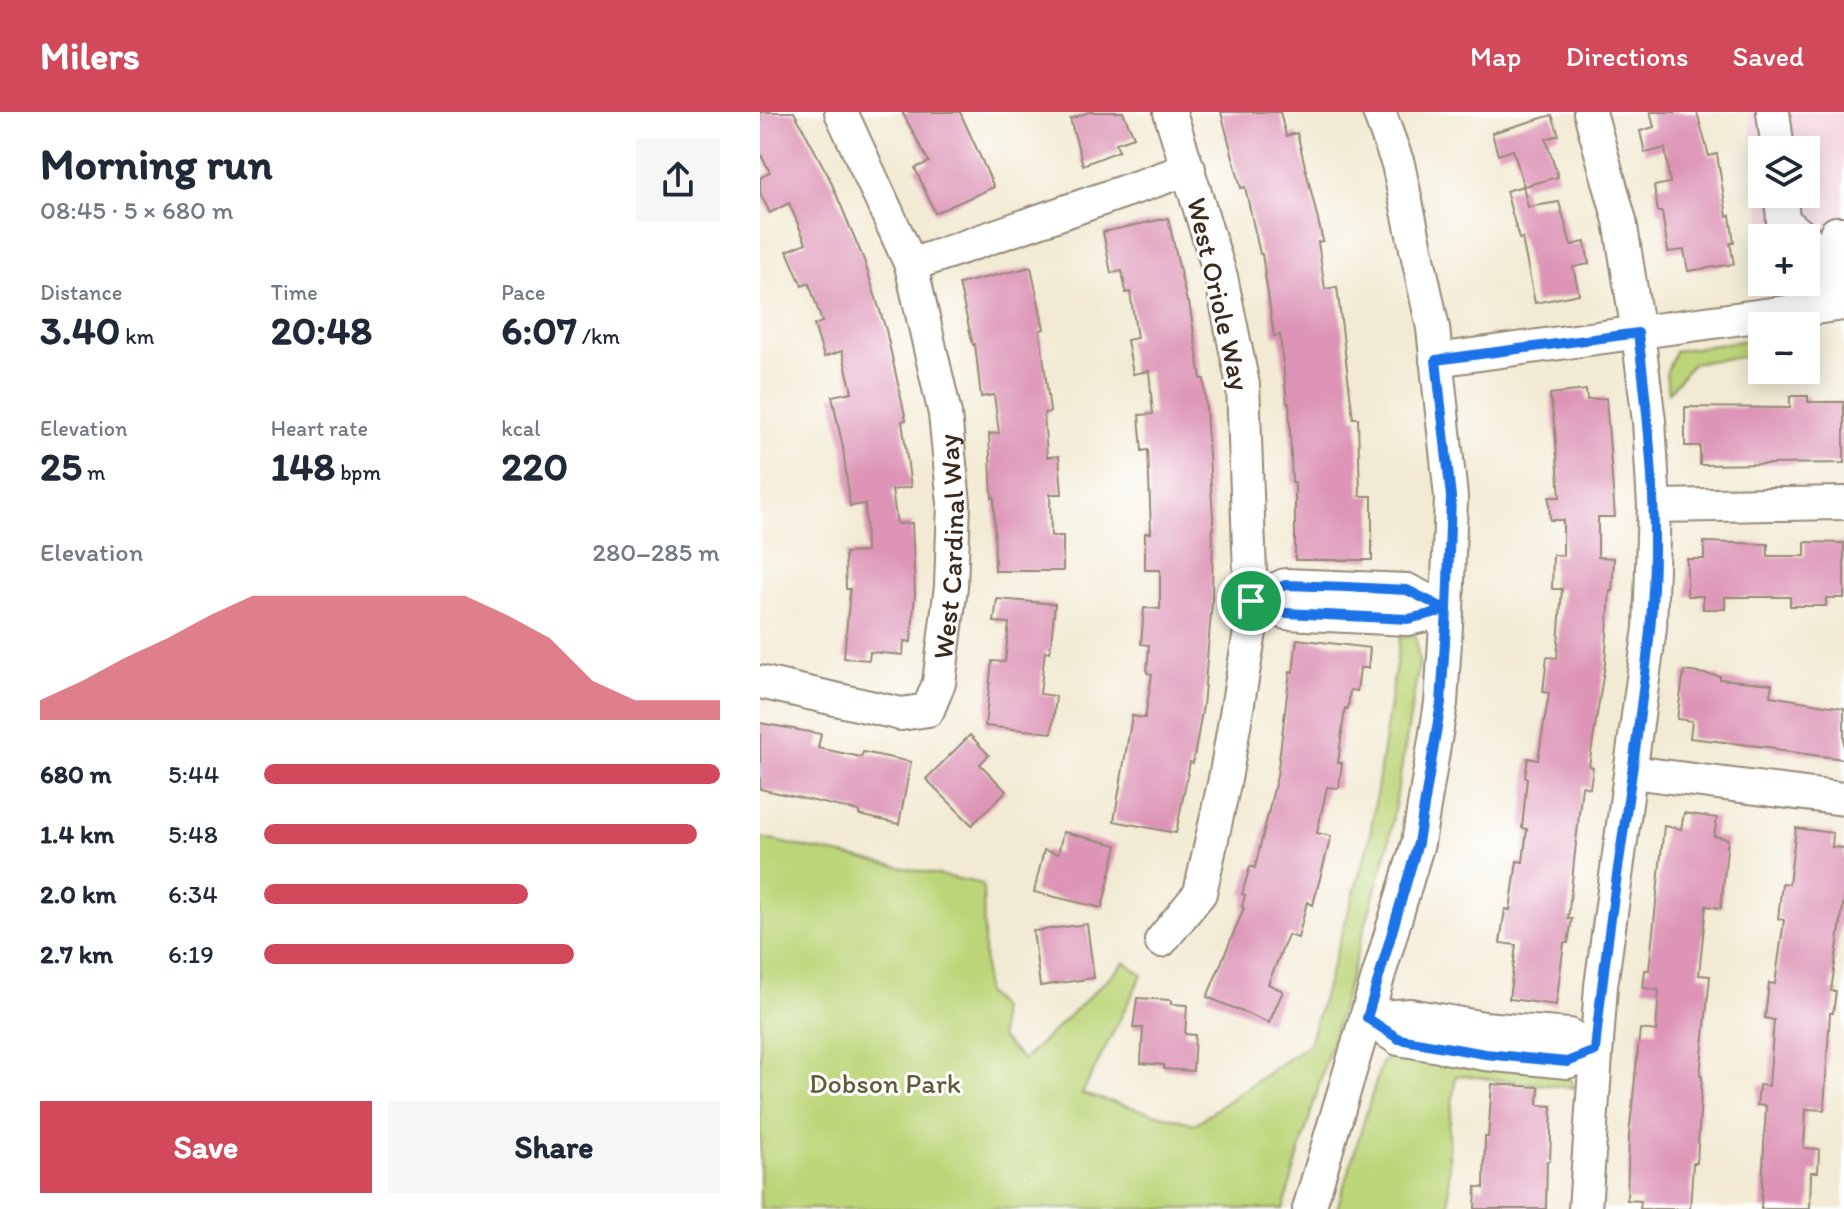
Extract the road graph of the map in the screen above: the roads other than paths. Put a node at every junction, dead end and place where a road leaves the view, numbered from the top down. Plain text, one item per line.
1 (841, 112) edge
2 (1170, 112) edge
3 (1379, 112) edge
4 (1590, 112) edge
5 (1773, 112) edge
6 (1776, 136) edge
7 (1189, 169) junction
8 (1844, 233) edge
9 (1820, 258) edge
10 (911, 265) junction
11 (1838, 302) edge
12 (1638, 333) junction
13 (1436, 360) junction
14 (1844, 503) edge
15 (1654, 506) junction
16 (1251, 601) junction
17 (1447, 610) junction
18 (760, 682) edge
19 (1631, 772) junction
20 (1844, 799) edge
21 (1161, 941) dead end
22 (1367, 1018) junction
23 (1595, 1051) junction
24 (1309, 1209) edge
25 (1585, 1209) edge

1 - 10 street, West Cardinal Way
2 - 7 street, West Oriole Way
3 - 13 street
4 - 12 street
5 - 6 street
7 - 10 street
7 - 16 street, West Oriole Way
8 - 11 street
9 - 11 street
10 - 18 street, West Cardinal Way
11 - 12 street
12 - 13 street
12 - 15 street
13 - 17 street
14 - 15 street
15 - 19 street
16 - 17 street
16 - 21 street, West Oriole Way
17 - 22 street
19 - 20 street
19 - 23 street
22 - 23 street
22 - 24 street
23 - 25 street

